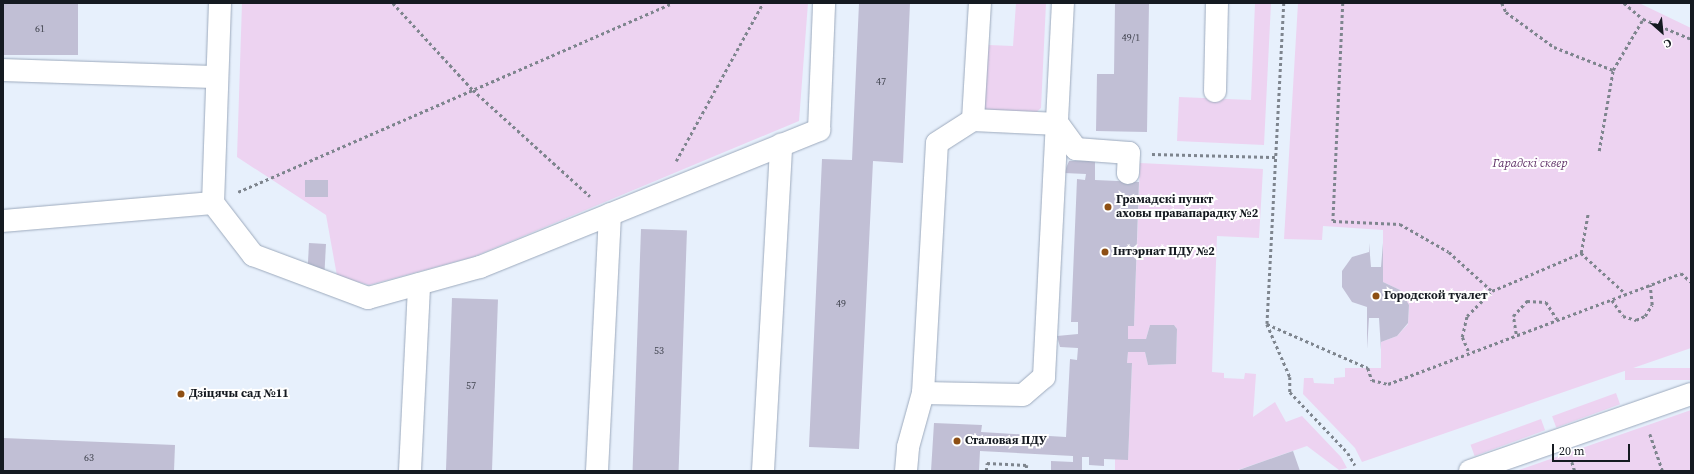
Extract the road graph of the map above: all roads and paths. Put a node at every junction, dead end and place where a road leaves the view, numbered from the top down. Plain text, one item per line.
1 (220, 3) edge
2 (393, 3) edge
3 (672, 3) edge
4 (763, 3) edge
5 (824, 3) edge
6 (980, 3) edge
7 (1063, 3) edge
8 (1217, 3) edge
9 (1284, 3) edge
10 (1343, 3) edge
11 (1502, 3) edge
12 (1624, 3) edge
13 (1643, 19) junction
14 (1691, 39) edge
15 (3, 70) edge
16 (1613, 70) junction
17 (217, 77) junction
18 (473, 90) junction
19 (1215, 91) dead end
20 (973, 120) junction
21 (1058, 124) junction
22 (781, 144) junction
23 (1599, 151) dead end
24 (1276, 157) junction
25 (1128, 163) joint
26 (656, 196) junction
27 (213, 203) junction
28 (1588, 213) dead end
29 (610, 214) junction
30 (3, 221) edge
31 (1581, 253) junction
32 (1691, 282) edge
33 (419, 284) junction
34 (1650, 285) junction
35 (1492, 291) junction
36 (1626, 294) junction
37 (1612, 300) junction
38 (1557, 319) junction
39 (1267, 324) junction
40 (1516, 334) junction
41 (1468, 351) junction
42 (923, 393) junction
43 (1691, 394) edge
44 (1650, 432) dead end
45 (1354, 465) dead end
46 (410, 471) edge
47 (597, 471) edge
48 (763, 471) edge
49 (906, 471) edge
50 (986, 471) edge
51 (1026, 471) edge
52 (1470, 471) edge
53 (1663, 471) edge

1 - 17 street
2 - 18 path
3 - 18 path
4 - 26 path
5 - 22 street
6 - 20 street
7 - 21 street
8 - 19 street
9 - 24 path
10 - 35 path
11 - 16 path
12 - 13 path
13 - 14 path
13 - 16 path
15 - 17 street
16 - 23 path
17 - 27 street
18 - 27 path
18 - 29 path
20 - 21 street
20 - 42 street
21 - 25 street
21 - 42 street
22 - 26 street
22 - 48 street
24 - 25 path
24 - 39 path
26 - 29 street
27 - 30 street
27 - 33 street
28 - 31 path
29 - 33 street
29 - 47 street
31 - 35 path
31 - 36 path
32 - 34 path
33 - 46 street
34 - 36 path
34 - 37 path
35 - 41 path
36 - 37 path
37 - 38 path
38 - 40 path
38 - 40 path
39 - 41 path
39 - 45 path
40 - 41 path
42 - 49 street
43 - 52 street
44 - 53 path
50 - 51 path

